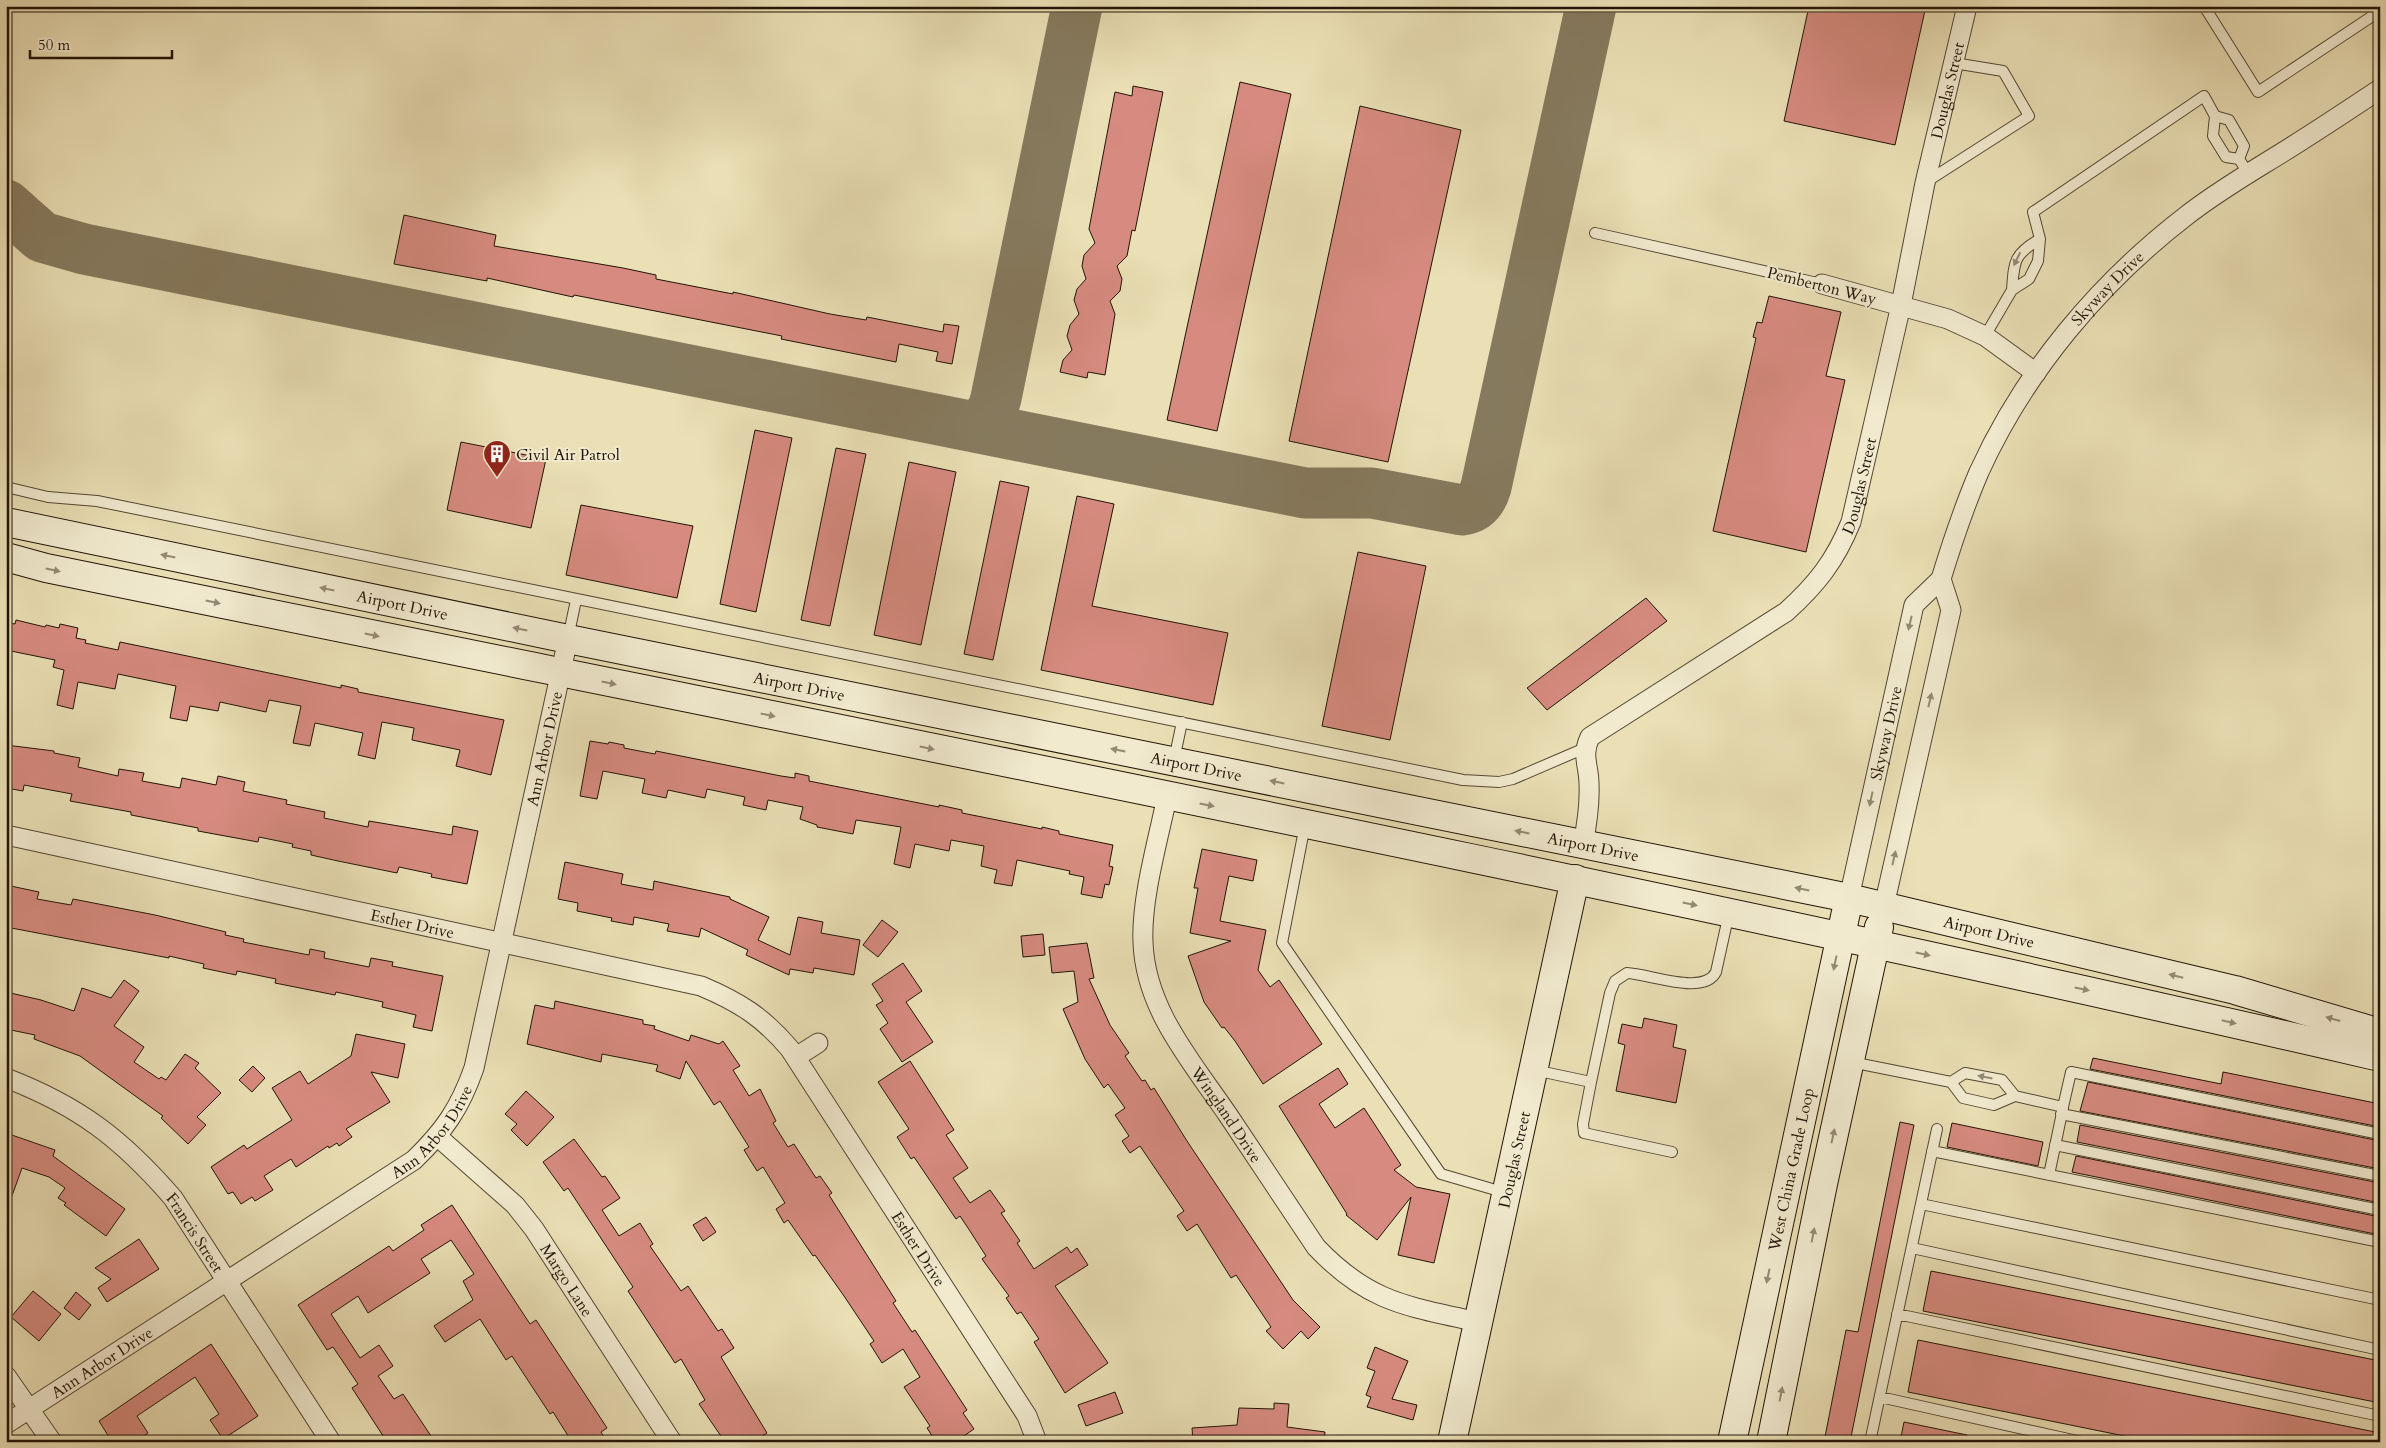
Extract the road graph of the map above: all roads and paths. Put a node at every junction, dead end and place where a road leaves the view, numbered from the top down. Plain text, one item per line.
1 (1967, 6) edge
2 (2204, 6) edge
3 (2380, 11) edge
4 (1954, 62) junction
5 (2380, 89) edge
6 (2215, 116) junction
7 (2243, 166) junction
8 (1925, 183) junction
9 (1595, 232) dead end
10 (2040, 239) junction
11 (1822, 284) joint
12 (2012, 290) junction
13 (1901, 304) junction
14 (1984, 336) junction
15 (2036, 373) junction
16 (6, 487) edge
17 (6, 522) edge
18 (6, 557) edge
19 (1941, 579) junction
20 (576, 600) junction
21 (568, 639) junction
22 (561, 673) junction
23 (1182, 722) junction
24 (1585, 748) junction
25 (1173, 761) junction
26 (1166, 796) junction
27 (1385, 804) junction
28 (1305, 824) junction
29 (6, 835) edge
30 (1583, 844) junction
31 (1575, 879) junction
32 (1850, 898) junction
33 (1884, 906) junction
34 (1729, 912) junction
35 (1841, 936) junction
36 (502, 942) junction
37 (1875, 944) junction
38 (2380, 1032) edge
39 (818, 1043) dead end
40 (2380, 1057) edge
41 (796, 1058) junction
42 (1850, 1062) junction
43 (1534, 1070) junction
44 (6, 1078) edge
45 (1591, 1082) junction
46 (1952, 1082) junction
47 (2015, 1096) junction
48 (2062, 1110) junction
49 (1937, 1129) dead end
50 (2380, 1134) edge
51 (438, 1137) junction
52 (2055, 1145) junction
53 (1932, 1151) junction
54 (1672, 1152) dead end
55 (2049, 1175) junction
56 (2380, 1176) edge
57 (1507, 1193) junction
58 (1921, 1204) junction
59 (2380, 1210) edge
60 (2380, 1242) edge
61 (1912, 1248) junction
62 (227, 1281) junction
63 (2380, 1300) edge
64 (1897, 1314) junction
65 (1478, 1322) junction
66 (2380, 1350) edge
67 (6, 1376) edge
68 (1880, 1397) junction
69 (30, 1408) junction
70 (2380, 1416) edge
71 (6, 1424) edge
72 (52, 1442) edge
73 (331, 1442) edge
74 (672, 1442) edge
75 (1037, 1442) edge
76 (1452, 1442) edge
77 (1732, 1442) edge
78 (1771, 1442) edge
79 (1870, 1442) edge
80 (2082, 1442) edge

1 - 4 street, Douglas Street
2 - 3 lane
4 - 8 street, Douglas Street
4 - 8 lane
5 - 7 street, Skyway Drive
6 - 7 lane
6 - 7 lane
6 - 10 lane
7 - 15 street, Skyway Drive
8 - 13 street, Douglas Street
9 - 11 lane, Pemberton Way
10 - 12 lane
10 -> 12 lane
11 - 13 street, Pemberton Way
12 - 14 lane
13 - 14 street, Pemberton Way
13 - 24 street, Douglas Street
14 - 15 street, Pemberton Way
15 - 19 street, Skyway Drive
16 - 20 lane
21 -> 17 main road, Airport Drive
18 -> 22 main road
19 -> 32 street, Skyway Drive
33 -> 19 street
20 - 21 lane
20 - 23 lane
21 - 22 street, Ann Arbor Drive
25 -> 21 main road, Airport Drive
22 -> 26 main road
22 - 36 street, Ann Arbor Drive
23 - 24 lane
23 - 25 lane
24 - 30 street
27 -> 25 main road, Airport Drive
26 - 27 main road
26 -> 28 main road
26 - 65 street, Wingland Drive
30 -> 27 main road, Airport Drive
28 - 31 main road
28 - 57 lane
29 - 36 street, Esther Drive
32 -> 30 main road, Airport Drive
31 -> 34 main road
31 - 43 main road, Douglas Street
32 - 33 main road, Airport Drive
32 - 35 main road, West China Grade Loop
33 - 37 main road, West China Grade Loop
38 -> 33 main road, Airport Drive
34 - 35 main road
34 - 45 lane
35 - 37 main road
35 -> 77 main road, West China Grade Loop
36 - 41 street, Esther Drive
36 - 51 street, Ann Arbor Drive
37 -> 40 main road
37 - 42 main road, West China Grade Loop
39 - 41 street
41 - 75 street, Esther Drive
42 - 46 lane
78 -> 42 main road, West China Grade Loop
43 - 45 lane
43 - 57 main road, Douglas Street
44 - 62 street, Francis Street
45 - 54 lane
46 - 47 lane
47 -> 46 lane
47 - 48 lane
48 - 50 lane
48 - 52 lane
48 - 56 lane
49 - 53 lane
51 - 62 street, Ann Arbor Drive
51 - 74 street, Margo Lane
52 - 55 lane
52 - 59 lane
53 - 55 lane
53 - 58 lane
55 - 60 lane
57 - 65 main road, Douglas Street
58 - 61 lane
58 - 63 lane
61 - 64 lane
61 - 66 lane
62 - 69 street, Ann Arbor Drive
62 - 73 street, Francis Street
64 - 68 lane
64 - 70 lane
65 - 76 main road, Douglas Street
67 - 69 street
68 - 79 lane
68 - 80 lane
69 - 71 street, Ann Arbor Drive
69 - 72 street

